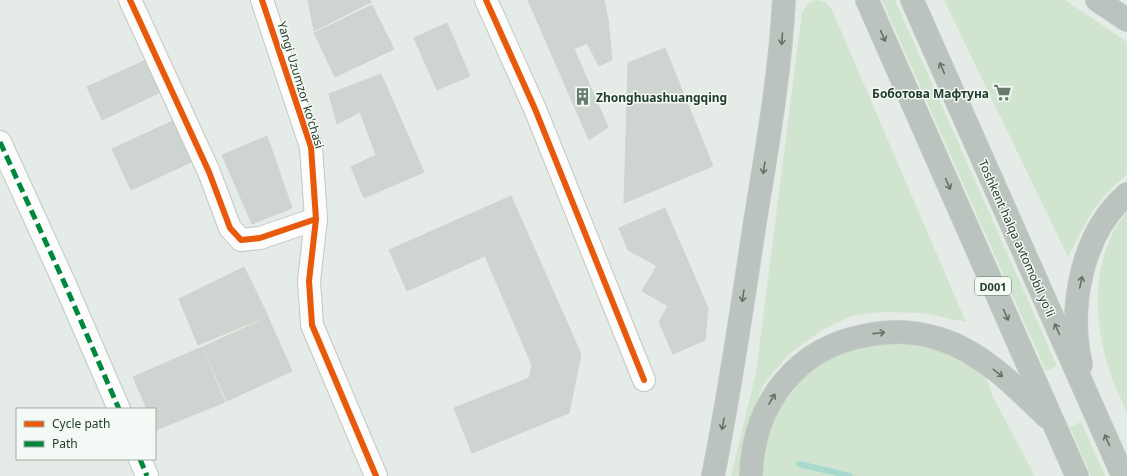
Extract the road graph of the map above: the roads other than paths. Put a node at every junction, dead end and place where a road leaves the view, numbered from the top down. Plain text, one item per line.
1 (130, 0) edge
2 (262, 0) edge
3 (486, 0) edge
4 (784, 0) edge
5 (867, 0) edge
6 (912, 0) edge
7 (1097, 0) edge
8 (1127, 20) edge
9 (0, 142) edge
10 (1127, 194) edge
11 (316, 219) junction
12 (644, 380) dead end
13 (1090, 403) junction
14 (118, 408) edge
15 (1054, 423) junction
16 (140, 460) edge
17 (147, 476) edge
18 (376, 476) edge
19 (713, 476) edge
20 (752, 476) edge
21 (1077, 476) edge
22 (1122, 476) edge

1 - 11 street
2 - 11 street, Yangi Uzumzor ko'chasi
3 - 12 street
4 -> 19 highway
5 -> 15 highway, D001
13 -> 6 highway, Toshkent halqa avtomobil yo'li
7 - 8 highway
9 - 14 street
13 -> 10 highway
11 - 18 street, Yangi Uzumzor ko'chasi
22 -> 13 highway, Toshkent halqa avtomobil yo'li
20 -> 15 highway
15 - 21 highway, D001
16 - 17 street

